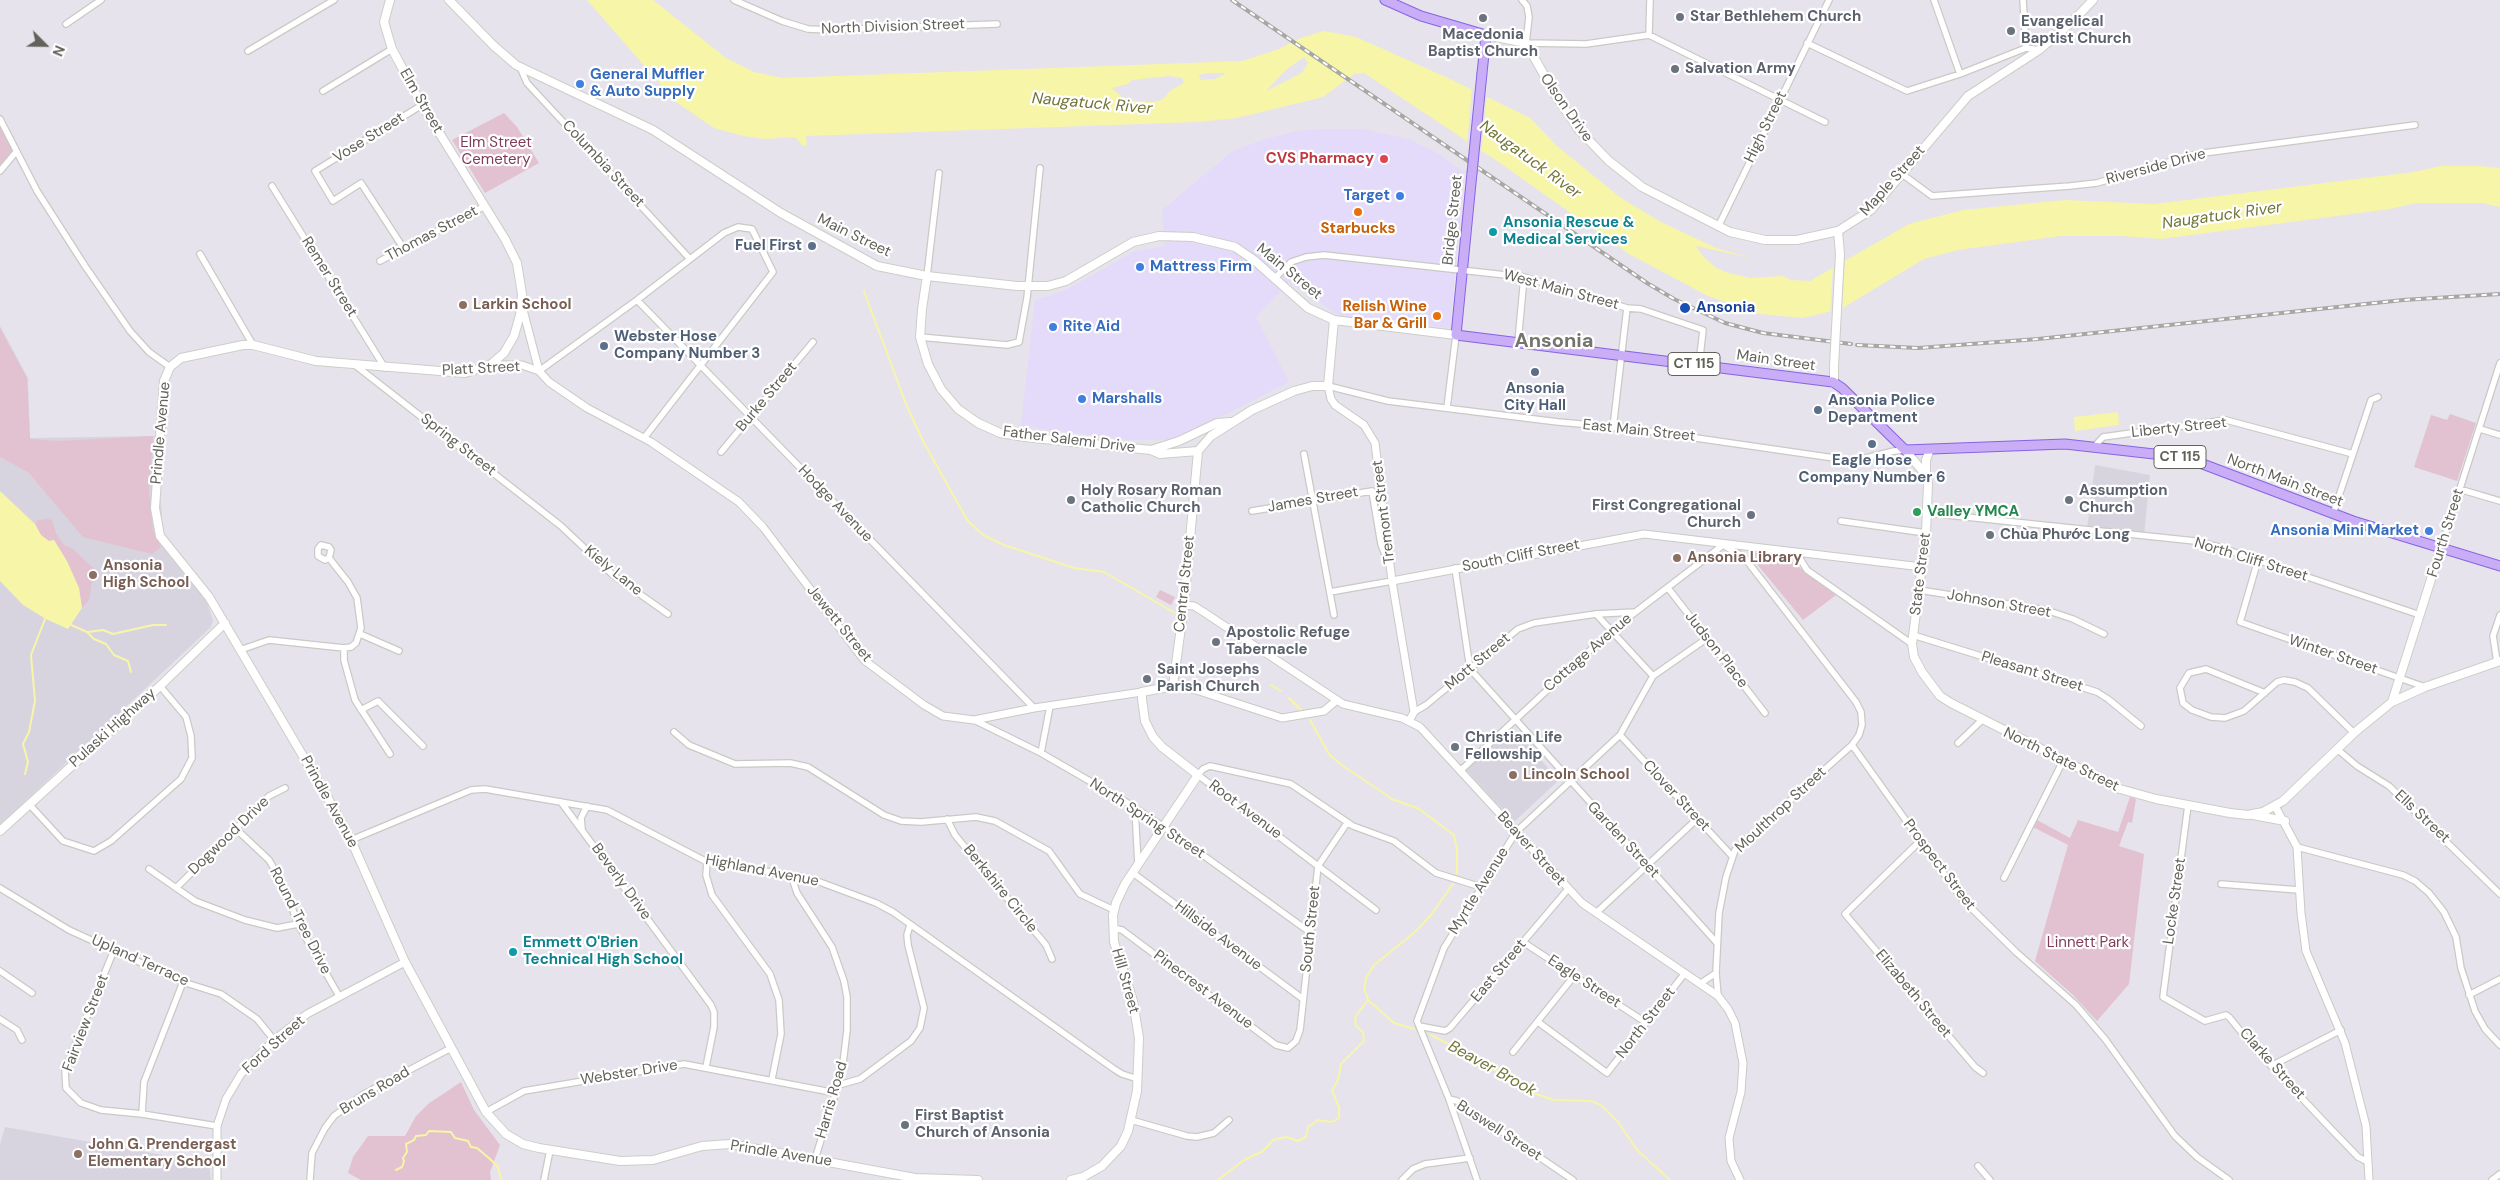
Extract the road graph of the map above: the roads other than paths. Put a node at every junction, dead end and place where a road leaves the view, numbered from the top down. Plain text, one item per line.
1 (101, 0) edge
2 (334, 0) edge
3 (390, 0) edge
4 (449, 0) edge
5 (734, 0) edge
6 (1385, 0) edge
7 (1522, 0) edge
8 (1650, 0) edge
9 (1829, 0) edge
10 (1934, 0) edge
11 (2023, 0) edge
12 (2093, 0) edge
13 (66, 24) dead end
14 (997, 24) dead end
15 (1486, 35) junction
16 (1649, 35) junction
17 (1526, 43) junction
18 (1807, 43) junction
19 (2026, 48) junction
20 (392, 49) junction
21 (2039, 50) junction
22 (248, 51) dead end
23 (520, 67) junction
24 (1960, 74) junction
25 (323, 90) dead end
26 (1779, 99) junction
27 (422, 105) junction
28 (0, 120) edge
29 (1825, 122) dead end
30 (2415, 125) dead end
31 (16, 152) junction
32 (1040, 168) dead end
33 (0, 171) edge
34 (939, 173) dead end
35 (1902, 174) junction
36 (272, 186) dead end
37 (485, 206) junction
38 (1718, 227) junction
39 (1838, 231) junction
40 (404, 249) junction
41 (200, 254) dead end
42 (690, 259) junction
43 (380, 261) dead end
44 (1462, 270) junction
45 (928, 276) junction
46 (1524, 277) junction
47 (1274, 279) junction
48 (1027, 287) junction
49 (637, 300) junction
50 (522, 306) junction
51 (1627, 308) junction
52 (1334, 320) junction
53 (1456, 336) junction
54 (920, 337) junction
55 (813, 342) dead end
56 (1518, 342) junction
57 (253, 345) junction
58 (1621, 355) junction
59 (2500, 363) edge
60 (355, 364) junction
61 (490, 365) junction
62 (700, 365) junction
63 (1699, 365) junction
64 (170, 367) junction
65 (385, 368) junction
66 (539, 371) junction
67 (1834, 383) junction
68 (1328, 386) junction
69 (2378, 397) dead end
70 (1447, 408) junction
71 (750, 417) junction
72 (1232, 422) junction
73 (1612, 428) junction
74 (2480, 429) junction
75 (2500, 435) edge
76 (644, 438) junction
77 (1179, 442) junction
78 (2094, 446) junction
79 (1930, 449) junction
80 (1151, 450) junction
81 (1905, 450) junction
82 (1198, 451) junction
83 (721, 452) dead end
84 (1304, 454) dead end
85 (2353, 454) junction
86 (1926, 474) junction
87 (2459, 489) junction
88 (1311, 500) junction
89 (2500, 501) edge
90 (1252, 511) dead end
91 (1928, 513) junction
92 (2333, 514) junction
93 (1841, 521) dead end
94 (561, 526) joint
95 (1926, 533) junction
96 (1723, 545) junction
97 (2441, 548) junction
98 (1796, 552) junction
99 (329, 558) dead end
100 (2258, 560) junction
101 (2500, 566) edge
102 (1455, 568) junction
103 (1922, 568) junction
104 (1392, 581) junction
105 (1668, 588) junction
106 (1919, 590) junction
107 (1330, 592) junction
108 (1184, 605) junction
109 (1635, 612) junction
110 (668, 614) dead end
111 (1596, 614) junction
112 (1334, 615) dead end
113 (2420, 615) junction
114 (2500, 616) edge
115 (224, 623) junction
116 (1612, 630) junction
117 (360, 634) junction
118 (2104, 634) dead end
119 (1913, 635) junction
120 (1706, 639) junction
121 (1912, 644) junction
122 (344, 648) junction
123 (240, 650) junction
124 (399, 651) dead end
125 (2499, 662) edge
126 (1470, 669) junction
127 (1653, 676) junction
128 (2401, 678) junction
129 (160, 686) junction
130 (1173, 686) junction
131 (2425, 687) junction
132 (1142, 692) junction
133 (2265, 693) junction
134 (1337, 700) junction
135 (2392, 702) junction
136 (1050, 706) junction
137 (1034, 708) junction
138 (361, 710) junction
139 (1414, 712) junction
140 (1765, 713) dead end
141 (974, 720) junction
142 (1409, 720) junction
143 (1513, 720) junction
144 (1982, 720) junction
145 (2141, 726) dead end
146 (674, 732) dead end
147 (2354, 734) junction
148 (1620, 735) junction
149 (1958, 743) dead end
150 (1852, 745) junction
151 (423, 746) dead end
152 (2337, 749) junction
153 (1041, 753) junction
154 (390, 754) dead end
155 (2063, 761) junction
156 (1460, 771) junction
157 (1198, 776) junction
158 (1570, 782) junction
159 (285, 788) dead end
160 (561, 802) junction
161 (29, 804) junction
162 (2188, 805) junction
163 (587, 806) junction
164 (2275, 806) junction
165 (1135, 809) junction
166 (2248, 815) junction
167 (947, 819) junction
168 (1696, 819) junction
169 (2285, 822) junction
170 (1347, 823) junction
171 (1164, 827) junction
172 (236, 828) junction
173 (582, 829) junction
174 (0, 831) edge
175 (1516, 832) junction
176 (351, 840) junction
177 (1920, 841) junction
178 (2297, 847) junction
179 (1732, 856) junction
180 (706, 862) junction
181 (1648, 865) junction
182 (1318, 866) junction
183 (148, 869) dead end
184 (1135, 869) junction
185 (791, 875) junction
186 (2004, 878) dead end
187 (2221, 884) dead end
188 (1481, 887) junction
189 (176, 888) junction
190 (1568, 889) junction
191 (2, 890) edge
192 (2299, 890) junction
193 (2500, 894) edge
194 (0, 898) edge
195 (1114, 910) junction
196 (1376, 910) dead end
197 (1596, 913) junction
198 (298, 924) junction
199 (910, 925) junction
200 (1113, 928) junction
201 (1311, 933) junction
202 (1523, 942) junction
203 (1717, 943) junction
204 (114, 950) junction
205 (1052, 959) dead end
206 (405, 962) junction
207 (0, 971) edge
208 (1685, 973) junction
209 (1716, 973) junction
210 (1574, 976) junction
211 (2500, 979) edge
212 (183, 982) junction
213 (1700, 983) junction
214 (32, 993) dead end
215 (2469, 995) junction
216 (339, 996) junction
217 (1718, 996) junction
218 (2164, 997) joint
219 (1303, 999) junction
220 (0, 1019) edge
221 (1538, 1022) junction
222 (1645, 1022) junction
223 (1419, 1026) junction
224 (2341, 1030) junction
225 (22, 1040) dead end
226 (274, 1040) junction
227 (1294, 1044) joint
228 (2500, 1045) edge
229 (452, 1048) junction
230 (1513, 1052) dead end
231 (706, 1066) junction
232 (2271, 1066) junction
233 (1983, 1073) dead end
234 (772, 1079) junction
235 (1138, 1079) junction
236 (838, 1085) junction
237 (836, 1093) junction
238 (1449, 1099) junction
239 (486, 1112) junction
240 (142, 1114) junction
241 (1131, 1120) junction
242 (1229, 1120) dead end
243 (217, 1126) junction
244 (550, 1150) junction
245 (816, 1158) junction
246 (1470, 1158) junction
247 (2368, 1162) junction
248 (1978, 1166) dead end
249 (2500, 1174) edge
250 (908, 1178) edge
251 (217, 1180) edge
252 (310, 1180) edge
253 (544, 1180) edge
254 (978, 1180) edge
255 (1071, 1180) edge
256 (1402, 1180) edge
257 (1477, 1180) edge
258 (1573, 1180) edge
259 (1740, 1180) edge
260 (1990, 1180) edge
261 (2229, 1180) edge
262 (2369, 1180) edge
263 (2492, 1180) edge

1 - 13 street
2 - 22 street
3 - 20 main road, Elm Street
4 - 23 main road, Main Street / CT 115
5 - 14 street, North Division Street
6 - 15 main road
7 - 17 street
8 - 16 street
9 - 18 street, High Street
10 - 24 street
11 - 19 street
12 - 21 main road, Maple Street
15 - 17 main road
15 - 44 main road, Bridge Street, bridge
16 - 17 street
16 - 26 street
17 - 38 main road, Olson Drive
18 - 24 street
18 - 26 street, High Street
19 - 21 street
19 - 24 street
20 - 25 street
20 - 27 main road, Elm Street
21 - 35 main road, Maple Street
23 - 42 street, Columbia Street
23 - 45 main road, Main Street / CT 115
26 - 29 street
26 - 38 street, High Street
27 - 37 main road, Elm Street
27 - 40 street, Vose Street
28 - 31 street, Prindle Avenue
30 - 35 street, Riverside Drive
31 - 33 street
31 - 64 street, Prindle Avenue
32 - 48 street
34 - 45 street
35 - 39 main road, Maple Street
36 - 65 street, Remer Street
37 - 40 street, Thomas Street
37 - 50 main road, Elm Street
38 - 39 main road
39 - 67 main road, bridge
40 - 43 street, Thomas Street
41 - 57 street
42 - 49 street, Platt Street
42 - 62 street, Platt Street
44 - 46 street, West Main Street
44 - 47 street, West Main Street
44 - 53 main road, Bridge Street
45 - 48 main road, Main Street / CT 115
45 - 54 main road, Father Salemi Drive
46 - 51 street, West Main Street
46 - 56 street
47 - 48 main road, Main Street / CT 115
47 - 52 main road, Main Street / CT 115
48 - 54 street
49 - 62 street, Hodge Avenue
49 - 66 street, Platt Street
50 - 61 main road, Elm Street
50 - 66 street, Elm Street
51 - 58 street
51 - 63 street, West Main Street
52 - 53 main road, Main Street / CT 115
52 - 68 main road
53 - 56 main road, Main Street / CT 115
53 - 70 street, Bridge Street
54 - 80 main road, Father Salemi Drive
55 - 71 street, Burke Street
56 - 58 main road, Main Street / CT 115
57 - 60 main road, Platt Street
57 - 64 main road, Platt Street
58 - 63 main road, Main Street / CT 115
58 - 73 street
59 - 74 street, Fourth Street
60 - 65 main road, Platt Street
60 - 94 street, Spring Street
61 - 65 main road, Platt Street
61 - 66 street, Platt Street
62 - 71 street, Hodge Avenue
62 - 76 street
63 - 67 main road, Main Street / CT 115
64 - 115 main road, Prindle Avenue
66 - 76 street, Jewett Street
67 - 81 main road, Main Street
68 - 70 street, East Main Street
68 - 72 main road, East Main Street
68 - 104 street, Tremont Street
69 - 85 street
70 - 73 street, East Main Street
71 - 83 street, Burke Street
71 - 137 street, Hodge Avenue
72 - 77 main road, East Main Street
72 - 82 main road, East Main Street
73 - 81 street, East Main Street
74 - 75 street
74 - 87 street, Fourth Street
76 - 141 street, Jewett Street
77 - 80 main road, Father Salemi Drive
77 - 82 main road
78 - 79 main road, North Main Street / CT 115
78 - 85 street, Liberty Street
78 - 92 main road, North Main Street / CT 115
79 - 81 main road, North Main Street / CT 115
79 - 86 main road, State Street
80 - 82 main road, Father Salemi Drive
81 - 86 main road
82 - 108 main road, Central Street
84 - 88 street
85 - 92 street
86 - 91 main road, State Street
87 - 89 street
87 - 97 street, Fourth Street
88 - 90 street, James Street
88 - 104 street, James Street
88 - 107 street
91 - 95 main road, State Street
91 - 100 street, North Cliff Street
92 - 97 main road, North Main Street / CT 115
93 - 95 street
94 - 110 street, Kiely Lane
95 - 103 main road, State Street
96 - 98 street, South Cliff Street
96 - 102 street, South Cliff Street
96 - 105 street, Cottage Avenue
96 - 150 street
97 - 101 main road, North Main Street / CT 115
97 - 113 main road, Fourth Street
98 - 103 street, South Cliff Street
98 - 121 street
99 - 117 street
100 - 113 street, North Cliff Street
100 - 128 street, Winter Street
102 - 104 street, South Cliff Street
102 - 126 street
103 - 106 main road, State Street
104 - 107 street, South Cliff Street
104 - 139 street, Tremont Street
105 - 109 street, Cottage Avenue
105 - 120 street, Judson Place
106 - 118 street, Johnson Street
106 - 119 main road, State Street
107 - 112 street
108 - 130 main road, Central Street
108 - 134 street, Beaver Street
109 - 111 street, Mott Street
109 - 116 street, Cottage Avenue
111 - 116 street
111 - 126 street, Mott Street
113 - 128 main road, Fourth Street
114 - 125 street
115 - 123 main road, Prindle Avenue
115 - 129 main road, Pulaski Highway
116 - 127 street
116 - 143 street, Cottage Avenue
117 - 122 street
117 - 124 street
119 - 121 main road, State Street
119 - 145 street, Pleasant Street
120 - 127 street, Myrtle Avenue
120 - 140 street, Judson Place
121 - 144 main road, North State Street
122 - 123 street
122 - 138 street
123 - 176 main road, Prindle Avenue
125 - 131 main road, North State Street
126 - 139 street, Mott Street
126 - 143 street, Garden Street
127 - 148 street, Myrtle Avenue
128 - 131 street, Winter Street
128 - 135 main road, Fourth Street
129 - 161 main road, Pulaski Highway
129 - 161 street
130 - 132 main road, Jewett Street
130 - 134 street, Jewett Street
131 - 135 main road, North State Street
132 - 136 street, Jewett Street
132 - 157 main road, Root Avenue
133 - 133 street
133 - 147 street
134 - 142 street, Beaver Street
135 - 147 main road, North State Street
136 - 137 street, Jewett Street
136 - 153 street
137 - 141 street, Jewett Street
138 - 151 street
138 - 154 street
139 - 142 street
141 - 153 street, North Spring Street
142 - 156 street, Beaver Street
143 - 156 street, Cottage Avenue
143 - 158 street, Garden Street
144 - 149 street
144 - 155 main road, North State Street
146 - 167 street
147 - 152 main road, North State Street
148 - 158 street, Myrtle Avenue
148 - 168 street, Clover Street
150 - 177 street, Prospect Street
150 - 179 street, Moulthrop Street
152 - 164 main road, North State Street
152 - 193 street, Ells Street
153 - 165 street, North Spring Street
155 - 162 main road, North State Street
155 - 186 street
156 - 175 street, Beaver Street
157 - 170 street
157 - 171 main road, Hill Street
157 - 182 street, Root Avenue
158 - 175 street, Myrtle Avenue
158 - 181 street, Garden Street
159 - 172 street, Dogwood Drive
160 - 163 street, Highland Avenue
160 - 173 street, Beverly Drive
160 - 176 street, Highland Avenue
161 - 174 main road, Pulaski Highway
162 - 166 main road, North State Street
162 - 218 street, Locke Street
163 - 173 street, Beverly Drive
163 - 180 street, Highland Avenue
164 - 166 main road, North State Street
164 - 169 street
165 - 171 street, North Spring Street
165 - 184 street
166 - 169 main road
167 - 195 street
167 - 205 street, Berkshire Circle
168 - 179 street, Clover Street
168 - 181 street
169 - 178 street
170 - 182 street, South Street
170 - 188 street
171 - 184 main road, Hill Street
171 - 201 street, North Spring Street
172 - 189 street, Dogwood Drive
172 - 198 street, Round Tree Drive
173 - 231 street, Beverly Drive
175 - 188 street, Myrtle Avenue
175 - 190 street, Beaver Street
176 - 206 main road, Prindle Avenue
177 - 233 street, Elizabeth Street
177 - 261 street, Prospect Street
178 - 192 street
178 - 215 street
179 - 203 street, Moulthrop Street
180 - 185 street, Highland Avenue
180 - 234 street
181 - 197 street
181 - 203 street, Garden Street
182 - 196 street, Root Avenue
182 - 201 street, South Street
183 - 189 street
184 - 195 main road, Hill Street
184 - 219 street, Hillside Avenue
185 - 199 street, Highland Avenue
185 - 236 street, Harris Road
187 - 192 street
188 - 223 street, Myrtle Avenue
189 - 198 street
190 - 197 street, Beaver Street
190 - 202 street, East Street
191 - 194 street
191 - 204 street, Upland Terrace
192 - 224 street
195 - 200 main road, Hill Street
197 - 208 street, Beaver Street
198 - 216 street, Round Tree Drive
199 - 235 street, Highland Avenue
199 - 236 street
200 - 227 street, Pinecrest Avenue
200 - 235 main road, Hill Street
201 - 219 street, South Street
202 - 210 street, Eagle Street
202 - 223 street, East Street
203 - 209 street, Moulthrop Street
204 - 212 street, Upland Terrace
204 - 240 street, Fairview Street
206 - 216 street, Ford Street
206 - 229 main road, Prindle Avenue
207 - 214 street
208 - 213 street, Beaver Street
208 - 222 street, North Street
209 - 213 street
209 - 217 street, Moulthrop Street
210 - 221 street
210 - 222 street, Eagle Street
211 - 215 street
212 - 226 street, Upland Terrace
212 - 240 street
213 - 217 street, Beaver Street
215 - 228 street
216 - 226 street, Ford Street
217 - 259 street, Beaver Street
218 - 232 street, Clarke Street
219 - 227 street, South Street
220 - 225 street
221 - 222 street, North Street
221 - 230 street
223 - 238 street
224 - 232 street
224 - 247 street
226 - 243 street, Ford Street
229 - 239 main road, Prindle Avenue
229 - 252 street, Bruns Road
231 - 234 street, Webster Drive
231 - 239 street, Webster Drive
232 - 247 street, Clarke Street
234 - 237 street, Webster Drive
235 - 241 main road, Hill Street
236 - 237 street, Harris Road
237 - 245 street, Harris Road
238 - 246 street
238 - 258 street, Buswell Street
239 - 244 main road, Prindle Avenue
240 - 243 street, Fairview Street
241 - 242 street
241 - 255 main road, Hill Street
243 - 251 street, Ford Street
244 - 245 main road, Prindle Avenue
244 - 253 street
245 - 250 main road, Prindle Avenue
246 - 256 street
246 - 257 street
247 - 262 street
248 - 260 street
249 - 263 street
250 - 254 main road

